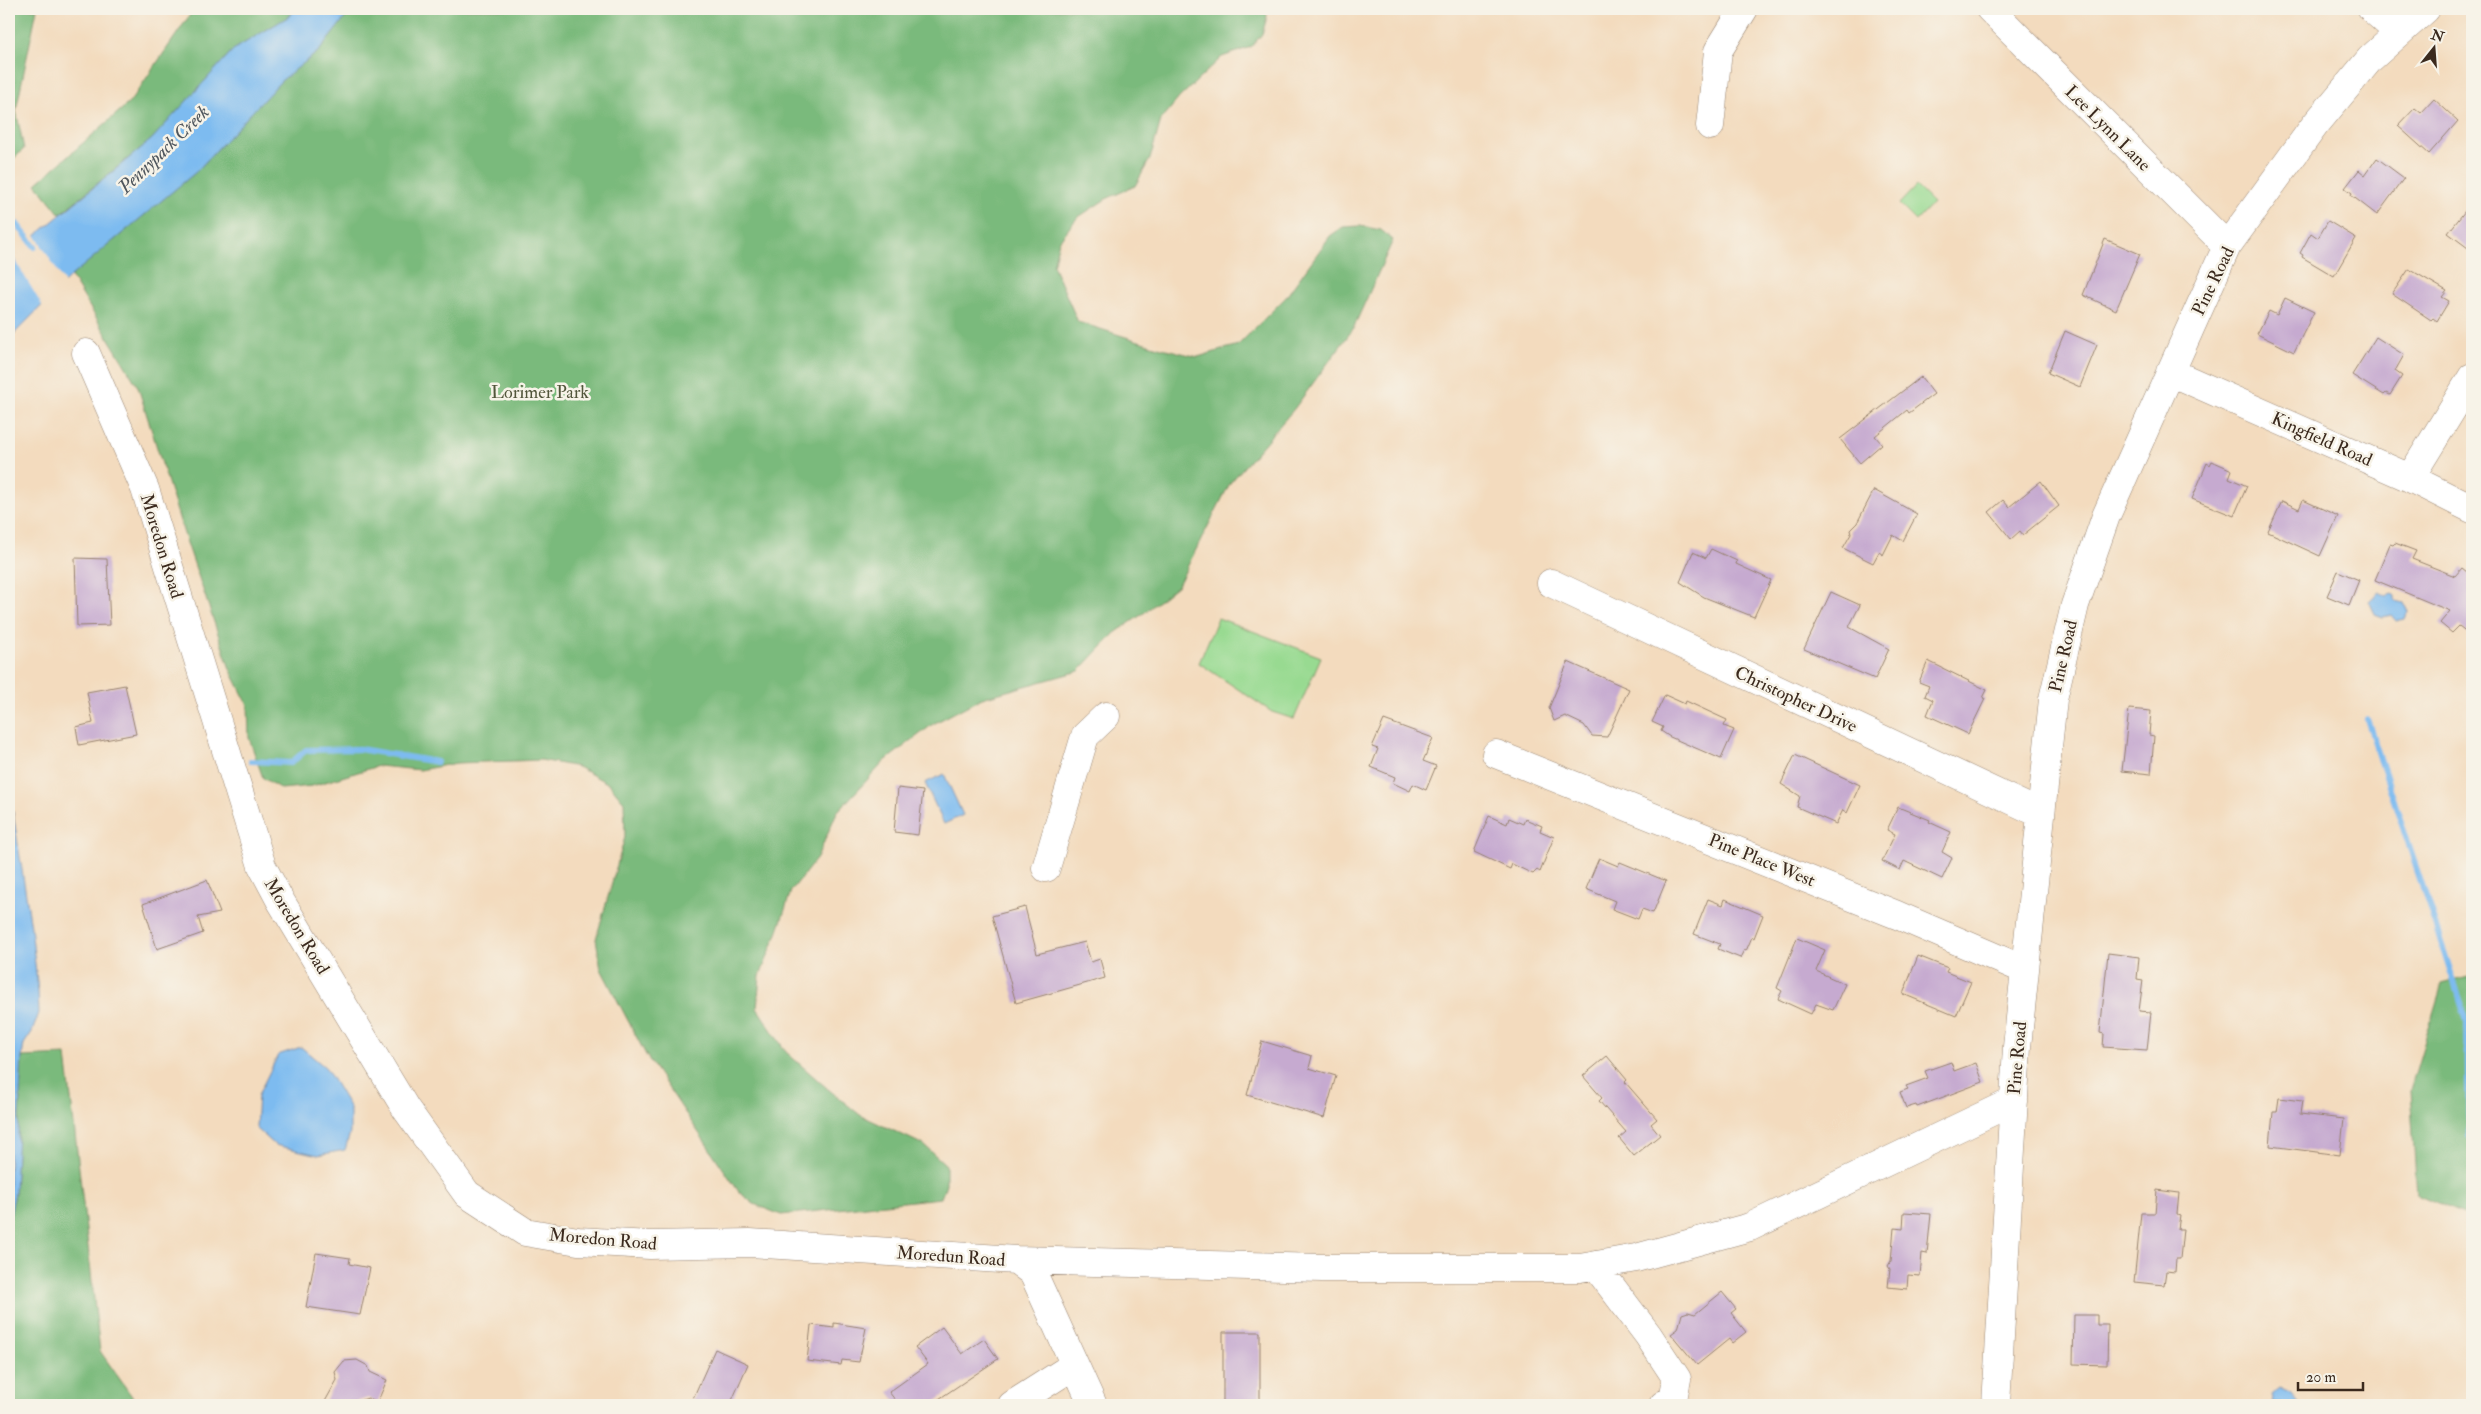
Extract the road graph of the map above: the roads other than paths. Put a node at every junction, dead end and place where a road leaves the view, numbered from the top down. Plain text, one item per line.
1 (1744, 9) edge
2 (1990, 9) edge
3 (2372, 9) edge
4 (2426, 9) edge
5 (2399, 34) junction
6 (1710, 126) dead end
7 (2227, 246) junction
8 (86, 353) dead end
9 (2170, 372) junction
10 (2472, 377) edge
11 (2410, 478) junction
12 (2472, 508) edge
13 (1550, 583) dead end
14 (1106, 716) dead end
15 (1496, 754) dead end
16 (2041, 814) junction
17 (1046, 868) dead end
18 (2025, 970) junction
19 (2014, 1101) junction
20 (750, 1243) joint
21 (1016, 1260) junction
22 (1595, 1265) junction
23 (1073, 1366) junction
24 (1012, 1405) edge
25 (1093, 1405) edge
26 (1663, 1405) edge
27 (1996, 1405) edge

1 - 6 street
2 - 7 street, Lee Lynn Lane
3 - 5 street
4 - 5 street, Pine Road
5 - 7 street, Pine Road
7 - 9 street, Pine Road
8 - 20 street, Moredon Road
9 - 11 street, Kingfield Road
9 - 16 street, Pine Road
10 - 11 street
11 - 12 street, Kingfield Road
13 - 16 street, Christopher Drive
14 - 17 street
15 - 18 street, Pine Place West
16 - 18 street, Pine Road
18 - 19 street, Pine Road
19 - 22 street
19 - 27 street, Pine Road
20 - 21 street, Moredun Road
21 - 22 street
21 - 23 street, Moredun Road
22 - 26 street
23 - 24 street
23 - 25 street, Moredun Road

